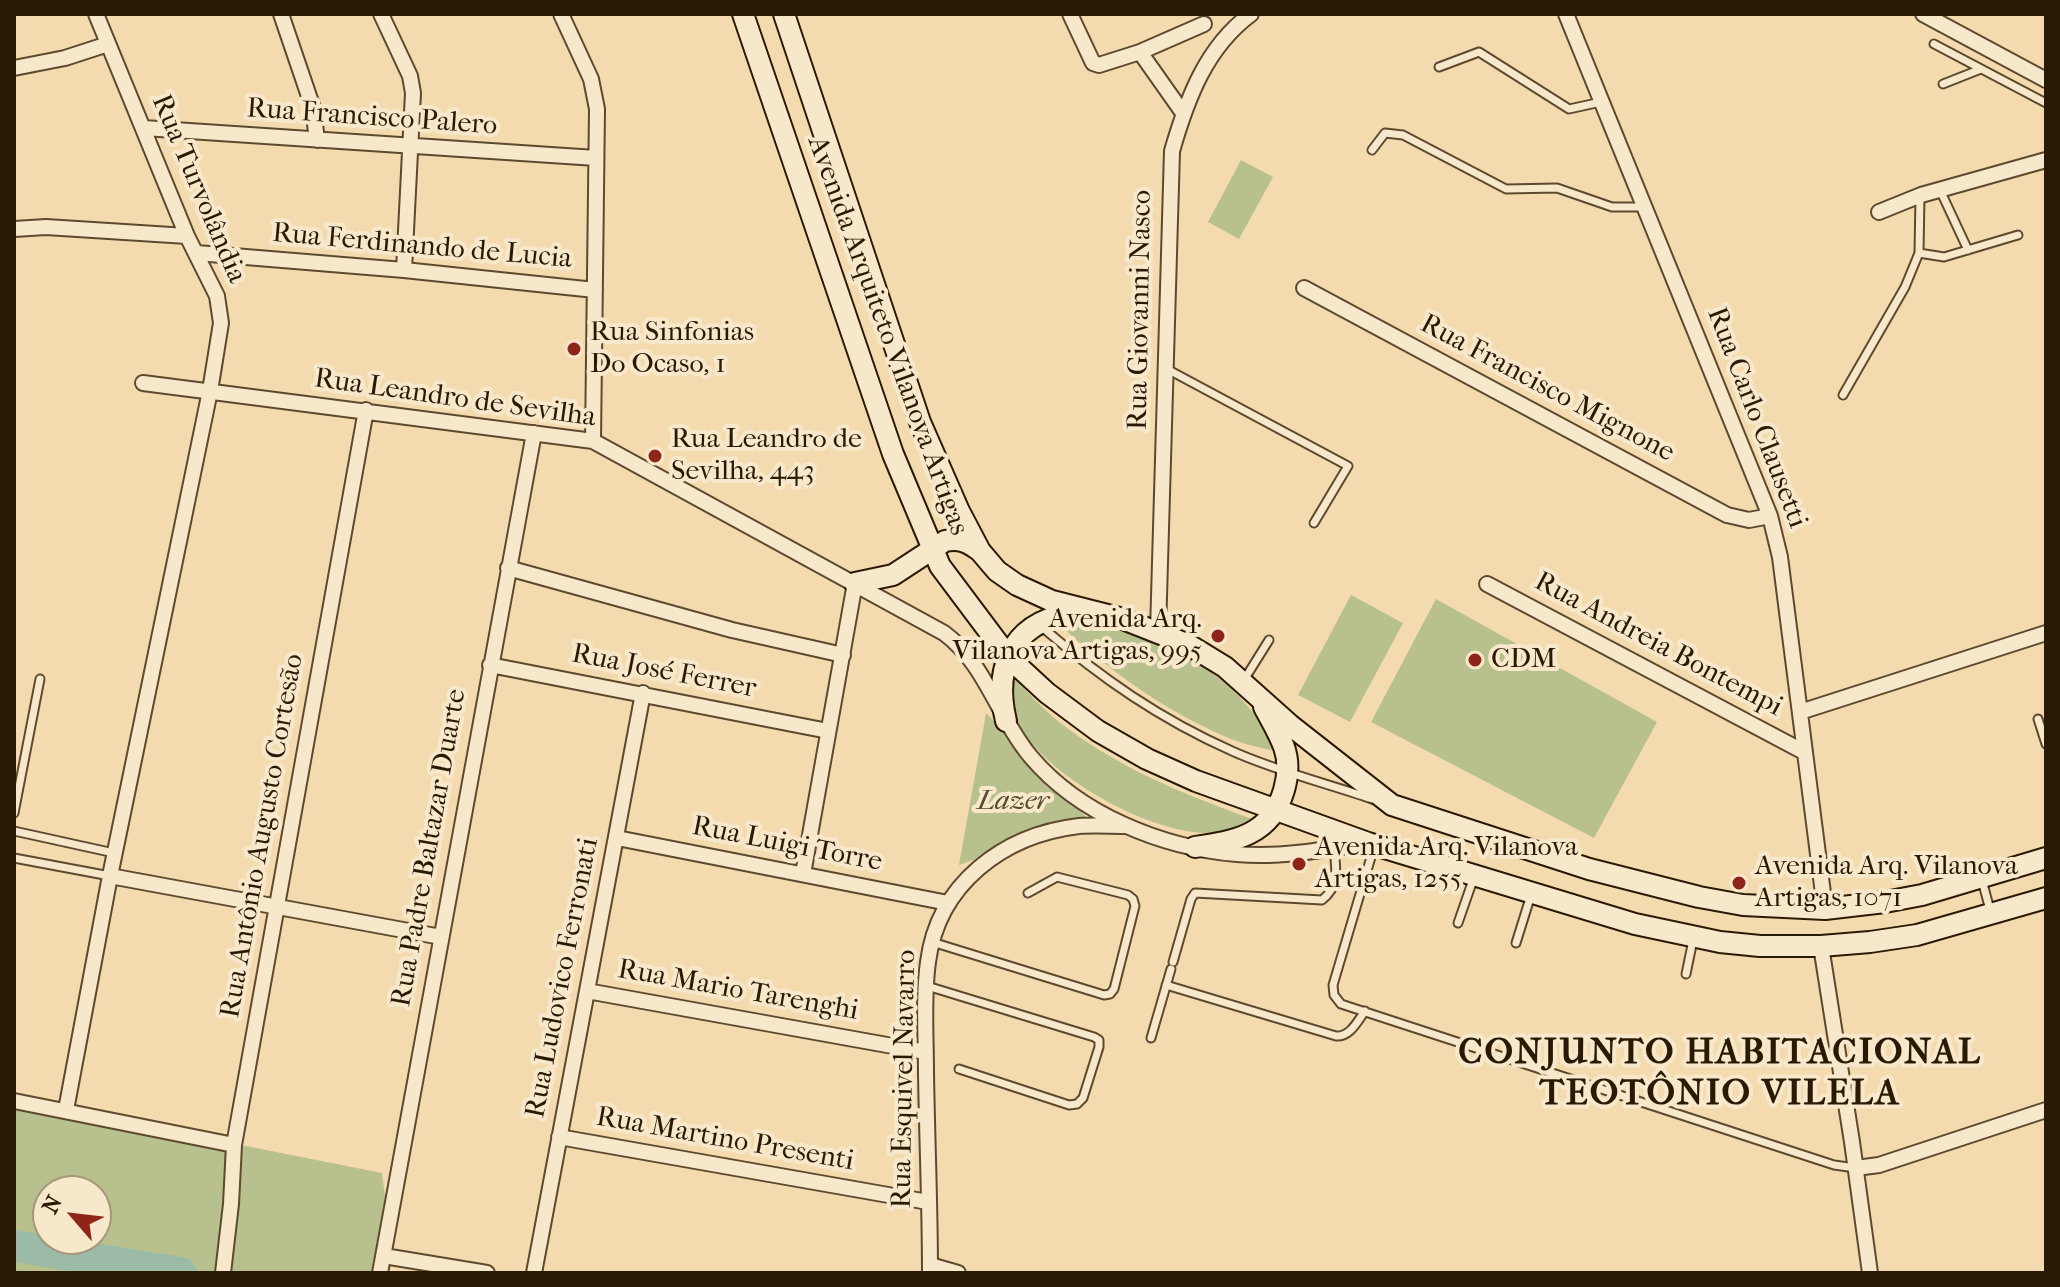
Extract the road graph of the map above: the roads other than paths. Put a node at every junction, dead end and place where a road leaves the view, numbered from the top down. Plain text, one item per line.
1 (96, 14) edge
2 (281, 14) edge
3 (381, 14) edge
4 (561, 14) edge
5 (743, 14) edge
6 (784, 14) edge
7 (1070, 14) edge
8 (1251, 14) edge
9 (1566, 14) edge
10 (1923, 14) edge
11 (1202, 19) edge
12 (108, 44) junction
13 (1217, 44) junction
14 (1934, 44) dead end
15 (1140, 52) junction
16 (1439, 67) dead end
17 (14, 68) edge
18 (1981, 69) junction
19 (2046, 80) edge
20 (1943, 84) dead end
21 (1603, 102) junction
22 (2046, 103) edge
23 (1183, 113) junction
24 (144, 128) junction
25 (317, 140) junction
26 (412, 147) junction
27 (1372, 150) dead end
28 (596, 158) junction
29 (2046, 160) edge
30 (1940, 190) junction
31 (1921, 195) junction
32 (1645, 207) junction
33 (1879, 212) dead end
34 (14, 229) edge
35 (2018, 235) dead end
36 (187, 236) junction
37 (1968, 250) junction
38 (197, 253) junction
39 (1919, 253) junction
40 (404, 270) junction
41 (1304, 288) dead end
42 (595, 290) junction
43 (1165, 368) junction
44 (143, 383) dead end
45 (210, 391) junction
46 (1843, 395) dead end
47 (366, 410) junction
48 (534, 433) junction
49 (593, 441) junction
50 (1770, 516) junction
51 (1314, 523) dead end
52 (933, 550) junction
53 (980, 551) junction
54 (508, 568) junction
55 (855, 583) junction
56 (1487, 584) dead end
57 (1092, 612) junction
58 (1038, 622) junction
59 (1158, 631) junction
60 (2046, 633) edge
61 (1269, 640) dead end
62 (843, 655) junction
63 (1009, 658) junction
64 (490, 665) junction
65 (40, 679) dead end
66 (1243, 682) junction
67 (643, 693) junction
68 (1259, 696) junction
69 (1800, 712) junction
70 (2038, 719) dead end
71 (1006, 721) junction
72 (828, 731) junction
73 (2046, 744) edge
74 (1804, 752) junction
75 (1288, 771) junction
76 (1392, 805) junction
77 (1277, 810) junction
78 (14, 813) edge
79 (1128, 826) junction
80 (14, 831) edge
81 (617, 838) junction
82 (1371, 844) junction
83 (1195, 847) junction
84 (1334, 848) junction
85 (114, 853) junction
86 (14, 858) edge
87 (2046, 858) edge
88 (803, 874) junction
89 (1474, 875) junction
90 (110, 876) junction
91 (1981, 878) junction
92 (1028, 893) dead end
93 (1532, 893) junction
94 (2046, 898) edge
95 (948, 903) junction
96 (276, 905) junction
97 (1825, 909) junction
98 (1991, 914) junction
99 (1458, 923) dead end
100 (441, 937) junction
101 (1694, 937) junction
102 (932, 942) junction
103 (1516, 943) dead end
104 (1821, 946) junction
105 (1686, 974) dead end
106 (1166, 985) junction
107 (927, 986) junction
108 (587, 991) junction
109 (1365, 1011) junction
110 (1151, 1038) dead end
111 (926, 1052) junction
112 (959, 1069) dead end
113 (14, 1101) edge
114 (66, 1110) junction
115 (2046, 1110) edge
116 (559, 1137) junction
117 (234, 1145) junction
118 (1856, 1168) junction
119 (928, 1202) junction
120 (384, 1256) junction
121 (930, 1269) edge
122 (223, 1273) edge
123 (380, 1273) edge
124 (487, 1273) edge
125 (534, 1273) edge
126 (958, 1273) edge
127 (1870, 1273) edge

1 - 12 street, Rua Turvolândia
2 - 25 street
3 - 26 street
4 - 28 street
5 - 52 main road, Avenida Arquiteto Vilanova Artigas
6 - 53 main road, Avenida Arquiteto Vilanova Artigas
7 - 15 street
8 - 13 street, Rua Giovanni Nasco
9 - 21 street, Rua Carlo Clausetti
10 - 19 street
11 - 13 street
11 - 15 street
12 - 17 street
12 - 24 street, Rua Turvolândia
13 - 23 street, Rua Giovanni Nasco
14 - 18 lane
15 - 23 street
16 - 21 lane
18 - 20 lane
18 - 22 lane
21 - 32 street, Rua Carlo Clausetti
23 - 43 street, Rua Giovanni Nasco
24 - 25 street, Rua Francisco Palero
24 - 36 street, Rua Turvolândia
25 - 26 street, Rua Francisco Palero
26 - 28 street, Rua Francisco Palero
26 - 40 street
27 - 32 lane
28 - 42 street
29 - 30 street
30 - 31 street
30 - 37 lane
31 - 33 street
31 - 39 lane
32 - 50 street, Rua Carlo Clausetti
34 - 36 street
35 - 37 lane
36 - 38 street, Rua Turvolândia
37 - 39 lane
38 - 40 street, Rua Ferdinando de Lucia
38 - 45 street, Rua Turvolândia
39 - 46 lane
40 - 42 street, Rua Ferdinando de Lucia
41 - 50 street, Rua Francisco Mignone
42 - 49 street
43 - 51 lane
43 - 59 street, Rua Giovanni Nasco
44 - 45 street, Rua Leandro de Sevilha
45 - 47 street, Rua Leandro de Sevilha
45 - 85 street
47 - 48 street, Rua Leandro de Sevilha
47 - 96 street, Rua Antônio Augusto Cortesão
48 - 49 street, Rua Leandro de Sevilha
48 - 54 street, Rua Padre Baltazar Duarte
49 - 55 street, Rua Leandro de Sevilha
50 - 69 street, Rua Carlo Clausetti
52 - 53 main road
52 - 55 main road
52 - 63 main road, Avenida Arquiteto Vilanova Artigas
53 - 57 main road, Avenida Arquiteto Vilanova Artigas
54 - 62 street
54 - 64 street, Rua Padre Baltazar Duarte
55 - 62 street
55 - 71 street, Rua Leandro de Sevilha
56 - 74 street, Rua Andreia Bontempi
57 - 58 main road
57 - 59 main road, Avenida Arquiteto Vilanova Artigas
58 - 63 main road
58 - 75 lane
59 - 66 main road, Avenida Arquiteto Vilanova Artigas
60 - 69 street
61 - 66 lane
62 - 72 street
63 - 71 main road
63 - 77 main road, Avenida Arquiteto Vilanova Artigas
64 - 67 street, Rua José Ferrer
64 - 100 street, Rua Padre Baltazar Duarte
65 - 78 lane
66 - 68 main road, Avenida Arquiteto Vilanova Artigas
67 - 72 street, Rua José Ferrer
67 - 81 street, Rua Ludovico Ferronati
68 - 75 main road
68 - 76 main road, Avenida Arquiteto Vilanova Artigas
69 - 74 street, Rua Carlo Clausetti
70 - 73 lane
71 - 79 street, Rua Leandro de Sevilha
72 - 88 street
74 - 97 street, Rua Carlo Clausetti
75 - 76 lane
75 - 77 main road
76 - 97 main road, Avenida Arquiteto Vilanova Artigas
77 - 82 main road, Avenida Arquiteto Vilanova Artigas
77 - 83 main road
79 - 83 street, Rua Leandro de Sevilha
79 - 95 street, Rua Esquivel Navarro
80 - 85 lane
81 - 88 street, Rua Luigi Torre
81 - 108 street, Rua Ludovico Ferronati
82 - 84 street, Rua Leandro de Sevilha
82 - 89 main road, Avenida Arquiteto Vilanova Artigas
82 - 109 lane
83 - 84 street, Rua Leandro de Sevilha
84 - 106 lane
85 - 90 street
86 - 90 lane
87 - 91 main road, Avenida Arquiteto Vilanova Artigas
88 - 95 street, Rua Luigi Torre
89 - 93 main road, Avenida Arquiteto Vilanova Artigas
89 - 99 lane
90 - 96 street
90 - 114 street
91 - 97 main road, Avenida Arquiteto Vilanova Artigas
91 - 98 lane
92 - 102 lane
93 - 101 main road, Avenida Arquiteto Vilanova Artigas
93 - 103 lane
94 - 98 main road, Avenida Arquiteto Vilanova Artigas
95 - 102 street, Rua Esquivel Navarro
96 - 100 street
96 - 117 street, Rua Antônio Augusto Cortesão
98 - 104 main road, Avenida Arquiteto Vilanova Artigas
100 - 120 street, Rua Padre Baltazar Duarte
101 - 104 main road, Avenida Arquiteto Vilanova Artigas
101 - 105 lane
102 - 107 street, Rua Esquivel Navarro
104 - 118 street
106 - 109 lane
106 - 110 lane
107 - 111 street, Rua Esquivel Navarro
107 - 112 lane
108 - 111 street, Rua Mario Tarenghi
108 - 116 street, Rua Ludovico Ferronati
109 - 118 lane
111 - 119 street, Rua Esquivel Navarro
113 - 114 street
114 - 117 street
115 - 118 street
116 - 119 street, Rua Martino Presenti
116 - 125 street, Rua Ludovico Ferronati
117 - 122 street, Rua Antônio Augusto Cortesão
118 - 127 street
119 - 121 street, Rua Esquivel Navarro
120 - 123 street, Rua Padre Baltazar Duarte
120 - 124 street
121 - 126 street

